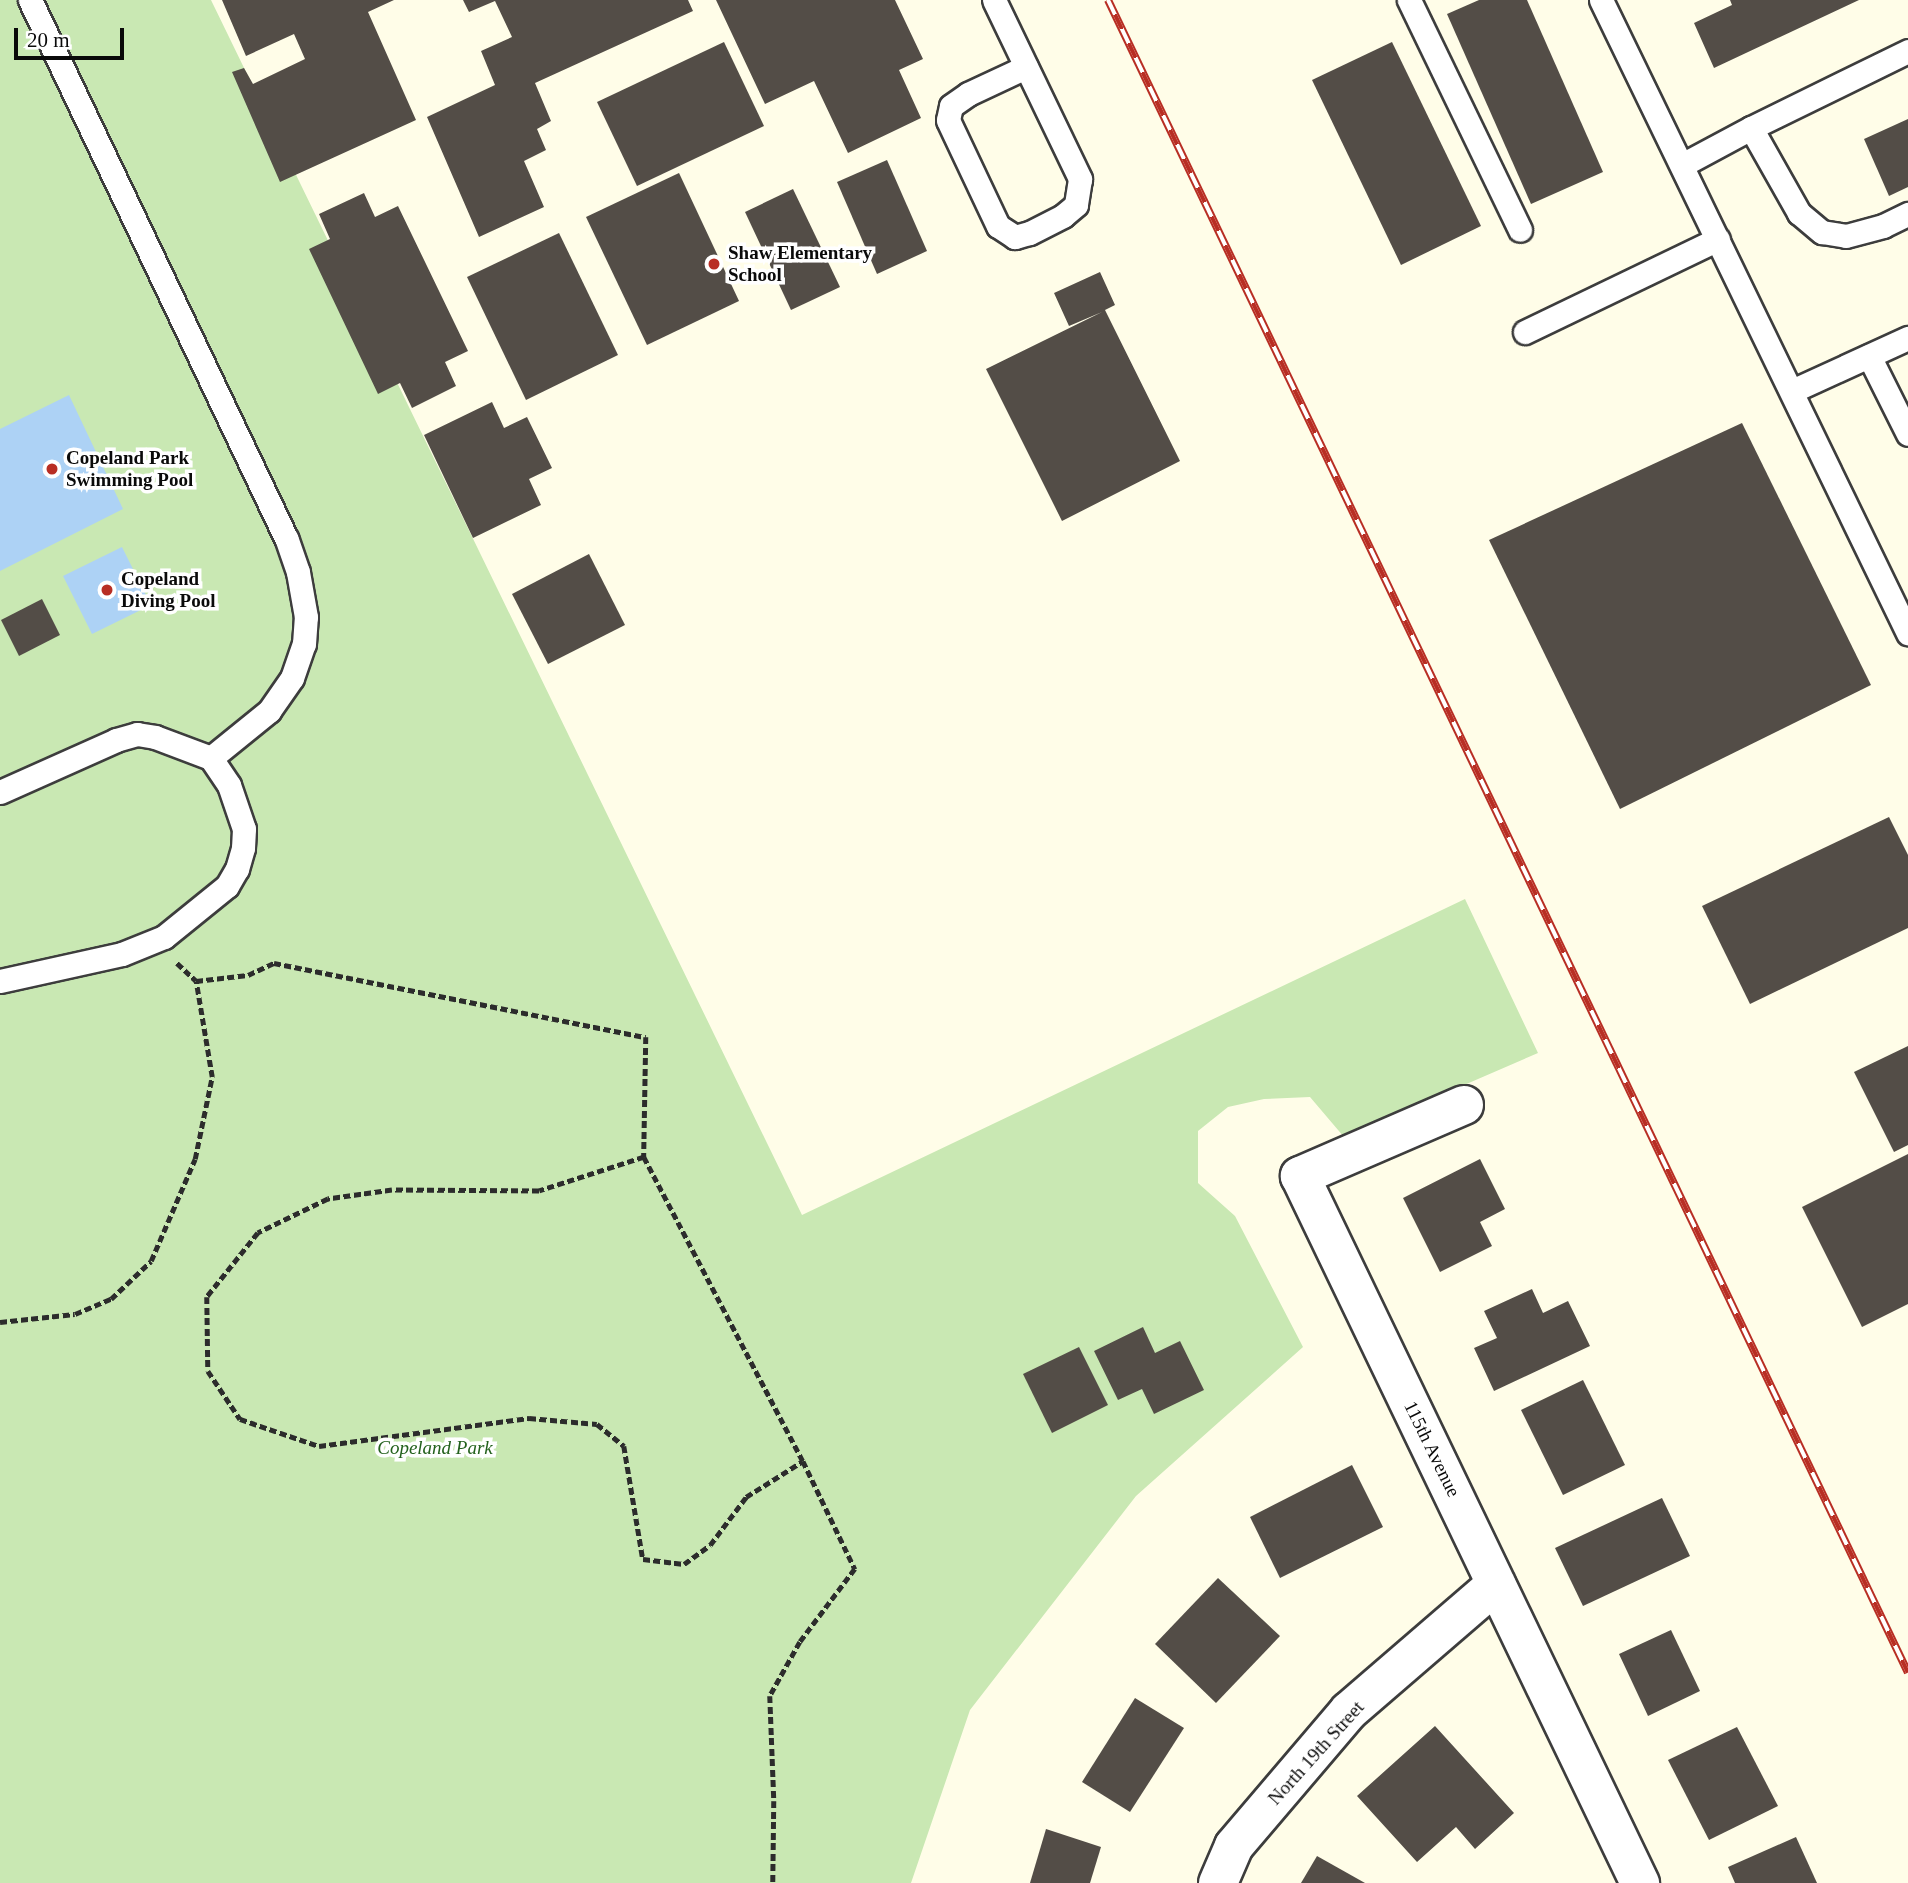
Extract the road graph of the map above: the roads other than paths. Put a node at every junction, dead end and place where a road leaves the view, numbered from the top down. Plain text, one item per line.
1 (30, 0) edge
2 (994, 0) edge
3 (1409, 0) edge
4 (1601, 0) edge
5 (1908, 51) edge
6 (1026, 67) junction
7 (1751, 128) junction
8 (1682, 165) junction
9 (1908, 214) edge
10 (1520, 230) dead end
11 (1718, 239) junction
12 (1525, 332) dead end
13 (1908, 338) edge
14 (1869, 356) junction
15 (1792, 391) junction
16 (1908, 434) edge
17 (1908, 633) edge
18 (211, 758) junction
19 (0, 792) edge
20 (0, 981) edge
21 (1464, 1105) dead end
22 (1496, 1584) junction
23 (1218, 1883) edge
24 (1640, 1883) edge

1 - 18 lane
2 - 6 lane
3 - 10 lane
4 - 8 lane
5 - 7 lane
6 - 6 lane
7 - 8 lane
7 - 9 lane
8 - 11 lane
11 - 12 lane
11 - 15 lane
13 - 14 lane
14 - 15 lane
14 - 16 lane
15 - 17 lane
18 - 19 lane
18 - 20 lane
21 - 22 street, 115th Avenue
22 - 23 street, North 19th Street
22 - 24 street, 115th Avenue

